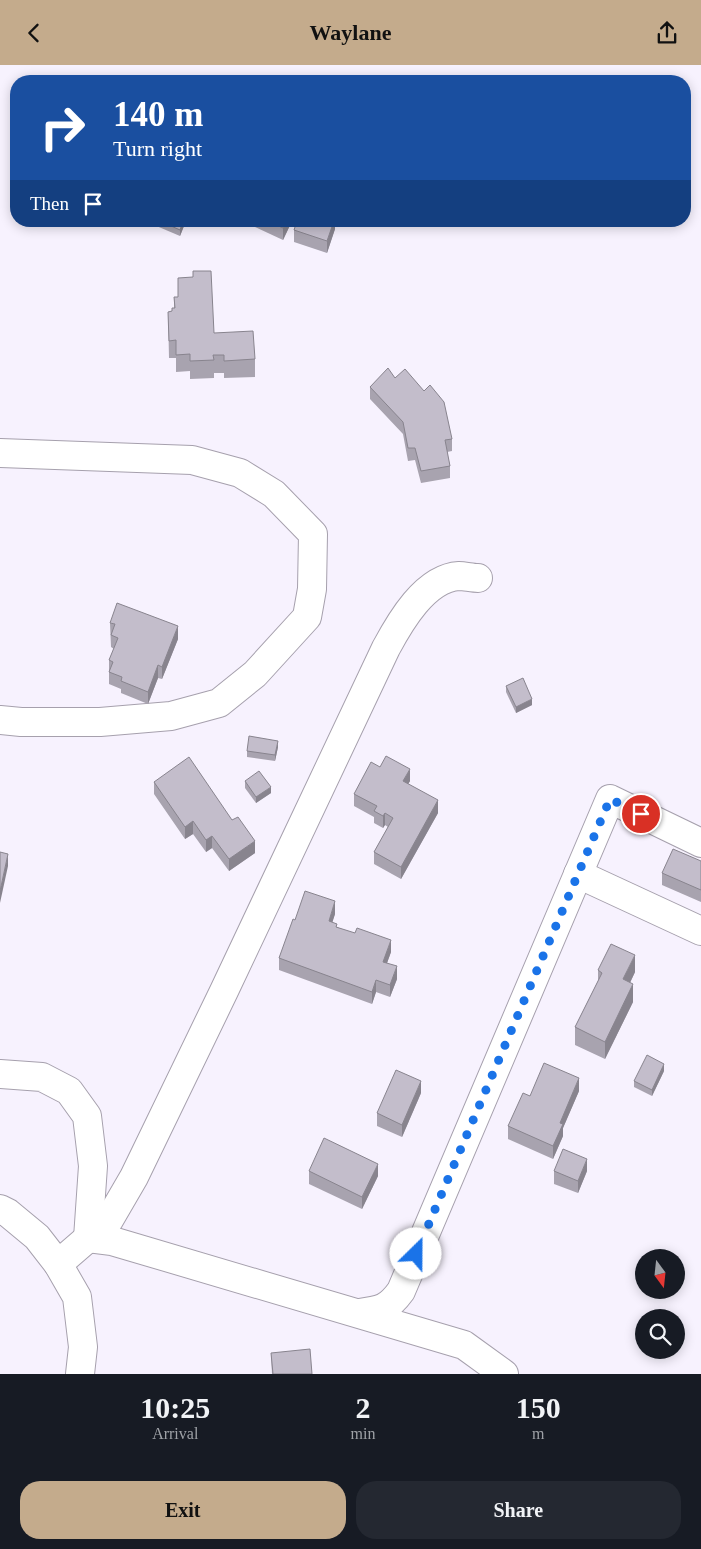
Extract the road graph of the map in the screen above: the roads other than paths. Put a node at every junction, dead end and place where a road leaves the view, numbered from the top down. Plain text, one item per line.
1 (0, 453) edge
2 (478, 578) dead end
3 (0, 720) edge
4 (701, 843) edge
5 (578, 874) junction
6 (701, 931) edge
7 (0, 1074) edge
8 (0, 1209) edge
9 (88, 1238) junction
10 (58, 1264) junction
11 (359, 1313) junction
12 (80, 1374) edge
13 (504, 1374) edge

1 - 3 street
2 - 9 street
4 - 5 street
5 - 6 street
5 - 11 street
7 - 9 street
8 - 10 street
9 - 10 street
9 - 11 street
10 - 12 street
11 - 13 street

